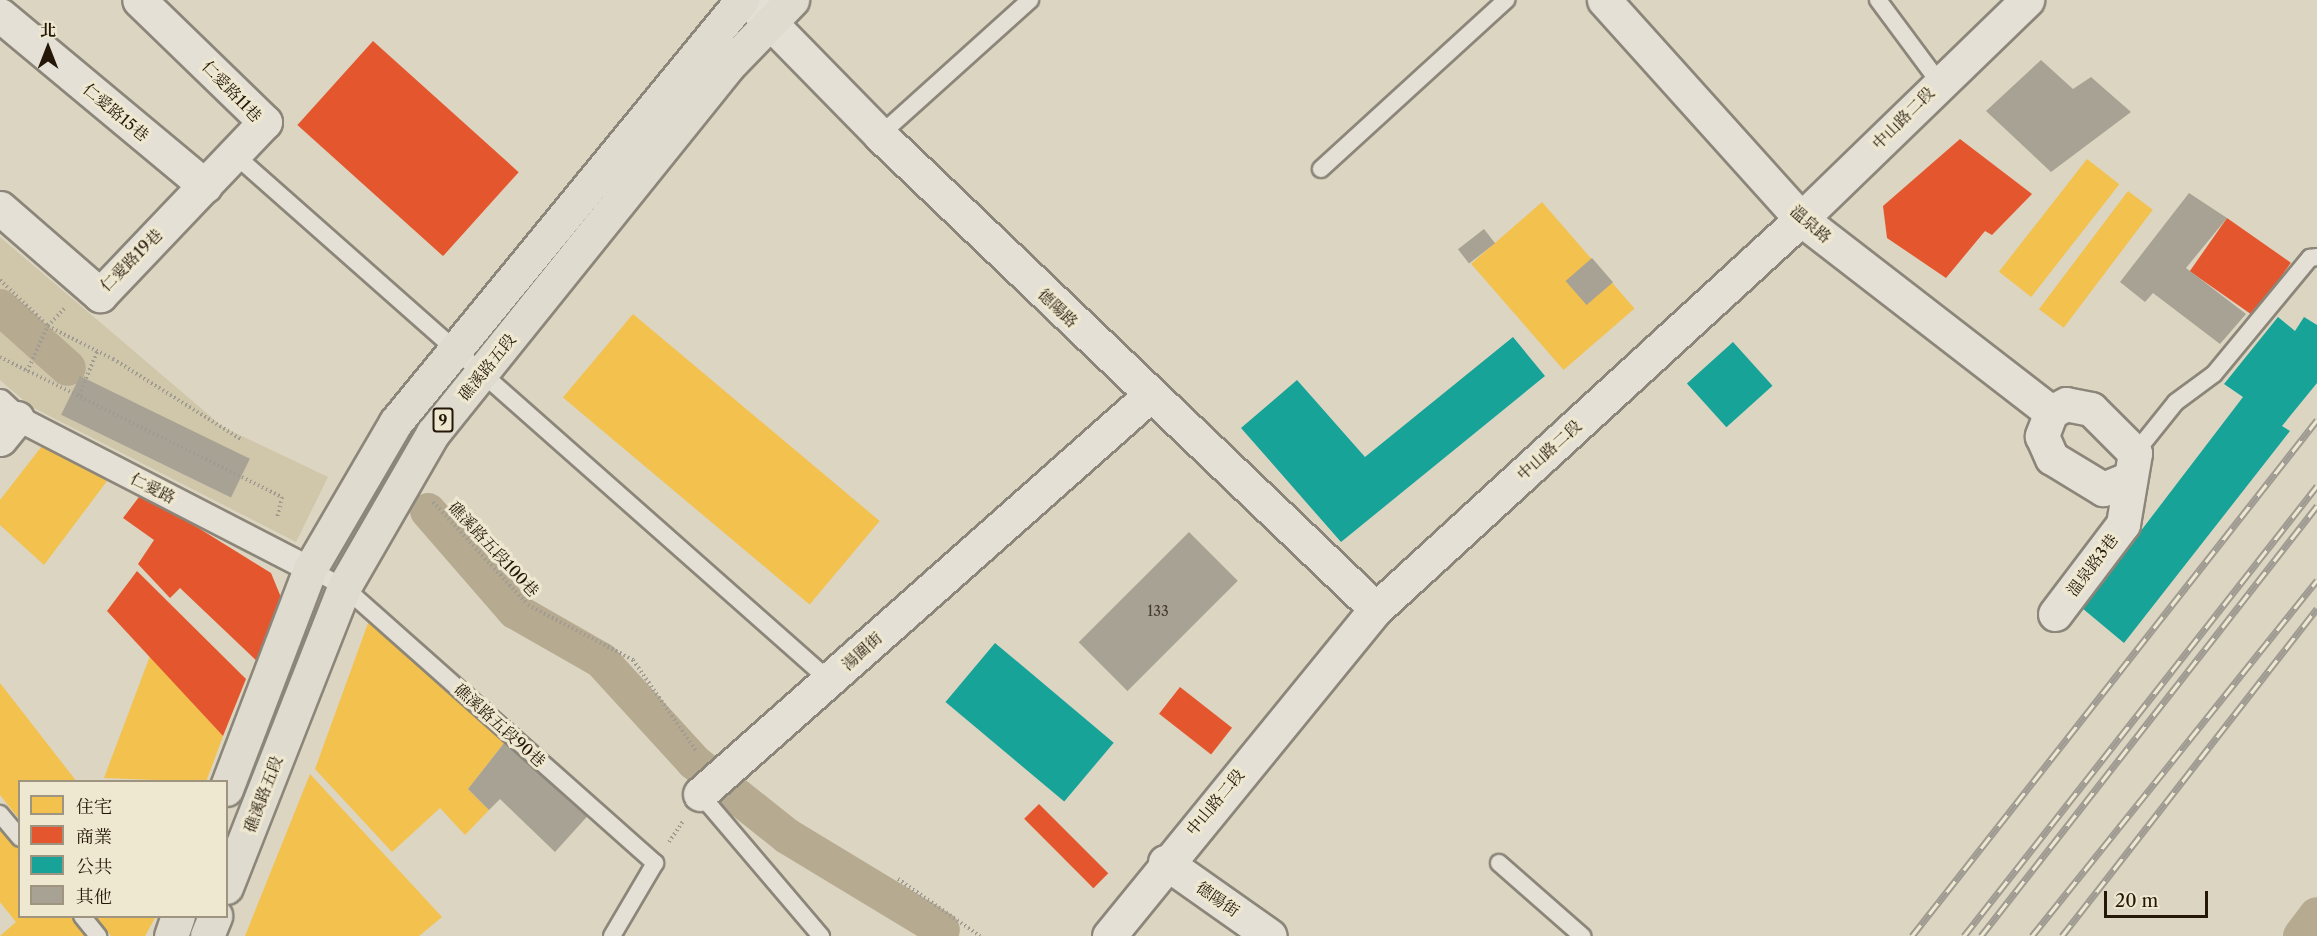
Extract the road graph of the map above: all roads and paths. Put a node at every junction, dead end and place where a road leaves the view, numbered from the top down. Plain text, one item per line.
1 (139, 0) edge
2 (742, 0) edge
3 (1030, 0) edge
4 (1506, 0) edge
5 (1604, 0) edge
6 (1878, 0) edge
7 (2027, 0) edge
8 (770, 7) edge
9 (0, 15) edge
10 (1939, 82) junction
11 (880, 135) junction
12 (235, 155) junction
13 (1320, 169) dead end
14 (205, 186) junction
15 (0, 208) edge
16 (1801, 219) junction
17 (2317, 257) edge
18 (0, 280) edge
19 (48, 326) junction
20 (455, 350) junction
21 (97, 352) junction
22 (0, 357) edge
23 (27, 371) junction
24 (481, 375) junction
25 (79, 395) junction
26 (1149, 396) junction
27 (2051, 412) junction
28 (6, 420) edge
29 (242, 440) dead end
30 (2133, 466) junction
31 (408, 475) junction
32 (269, 548) junction
33 (310, 569) junction
34 (344, 587) junction
35 (1376, 609) junction
36 (2055, 614) dead end
37 (829, 680) junction
38 (725, 772) junction
39 (228, 784) edge
40 (700, 794) junction
41 (0, 814) edge
42 (18, 836) edge
43 (1165, 862) junction
44 (655, 863) junction
45 (1499, 863) dead end
46 (898, 879) dead end
47 (228, 882) edge
48 (84, 918) edge
49 (177, 918) edge
50 (214, 918) edge
51 (98, 936) edge
52 (171, 936) edge
53 (207, 936) edge
54 (612, 936) edge
55 (821, 936) edge
56 (980, 936) edge
57 (1109, 936) edge
58 (1270, 936) edge
59 (1581, 936) edge

1 - 12 street, 仁愛路11巷
2 - 20 main road, 9
3 - 11 lane
4 - 13 lane
5 - 16 street, 溫泉路
6 - 10 lane
7 - 10 street, 中山路二段
8 - 11 street, 德陽路
8 - 24 main road, 礁溪路五段 / 9
9 - 14 street, 仁愛路15巷
10 - 16 street, 中山路二段
11 - 26 street, 德陽路
12 - 14 street, 仁愛路11巷
12 - 20 lane
14 - 15 street, 仁愛路19巷
16 - 27 street, 溫泉路
16 - 35 street, 中山路二段
17 - 30 lane
18 - 19 path
19 - 21 path
19 - 23 path
20 - 24 lane
20 - 33 main road, 9
21 - 25 path
21 - 29 path
22 - 23 path
23 - 25 path
24 - 31 main road, 礁溪路五段 / 9
24 - 37 lane
25 - 32 path
26 - 35 street, 德陽路
26 - 37 street, 湯圍街
27 - 30 street
27 - 30 street
28 - 32 street, 仁愛路
30 - 36 street, 溫泉路3巷
31 - 34 main road, 礁溪路五段 / 9
31 - 38 path, 礁溪路五段100巷
32 - 33 street, 仁愛路
33 - 34 lane, 礁溪路五段90巷
33 - 39 main road, 9
34 - 44 lane, 礁溪路五段90巷
34 - 47 main road, 礁溪路五段 / 9
35 - 43 street, 中山路二段
37 - 38 street, 湯圍街
38 - 40 street, 湯圍街
40 - 44 path
40 - 55 lane
41 - 42 lane
43 - 57 street, 中山路二段
43 - 58 street, 德陽街
44 - 54 lane
45 - 59 lane
46 - 56 path
48 - 51 lane
49 - 52 main road
50 - 53 main road

